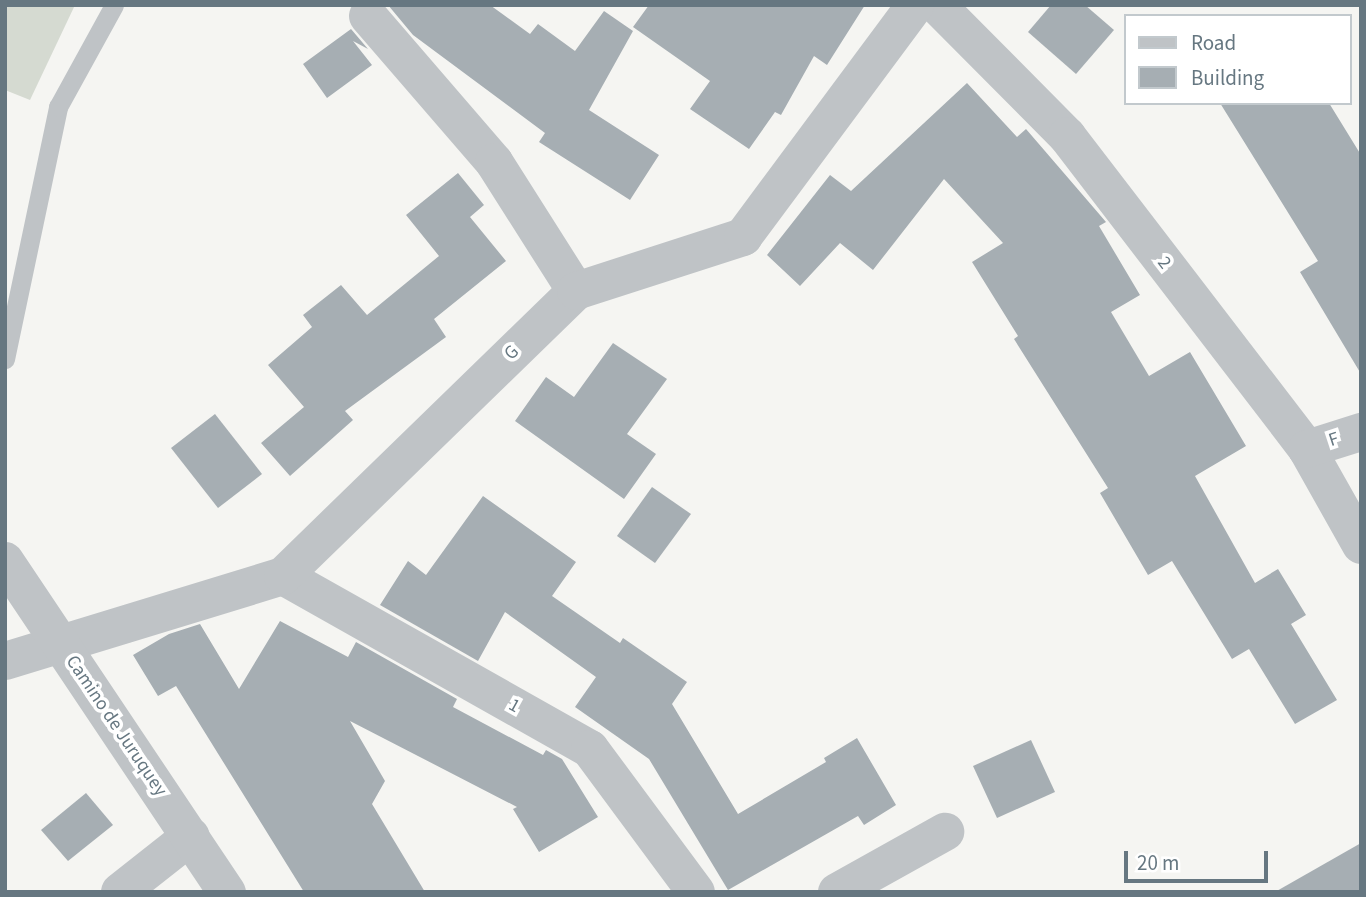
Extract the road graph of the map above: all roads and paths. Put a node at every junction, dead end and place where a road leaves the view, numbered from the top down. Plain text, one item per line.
1 (114, 5) edge
2 (915, 5) edge
3 (937, 5) edge
4 (368, 16) dead end
5 (576, 291) junction
6 (5, 359) edge
7 (1361, 432) edge
8 (1307, 449) junction
9 (1361, 545) edge
10 (5, 561) edge
11 (284, 576) junction
12 (59, 643) junction
13 (5, 661) edge
14 (945, 832) dead end
15 (191, 836) junction
16 (120, 892) edge
17 (227, 892) edge
18 (696, 892) edge
19 (837, 892) edge

1 - 6 lane
2 - 5 street, G
3 - 8 street, 2
4 - 5 street
5 - 11 street, G
7 - 8 street, F
8 - 9 street, 2
10 - 12 street, Camino de Juruquey
11 - 12 street, G
11 - 18 street, 1
12 - 13 street, G
12 - 15 street, Camino de Juruquey
14 - 19 street
15 - 16 street
15 - 17 street, Camino de Juruquey

